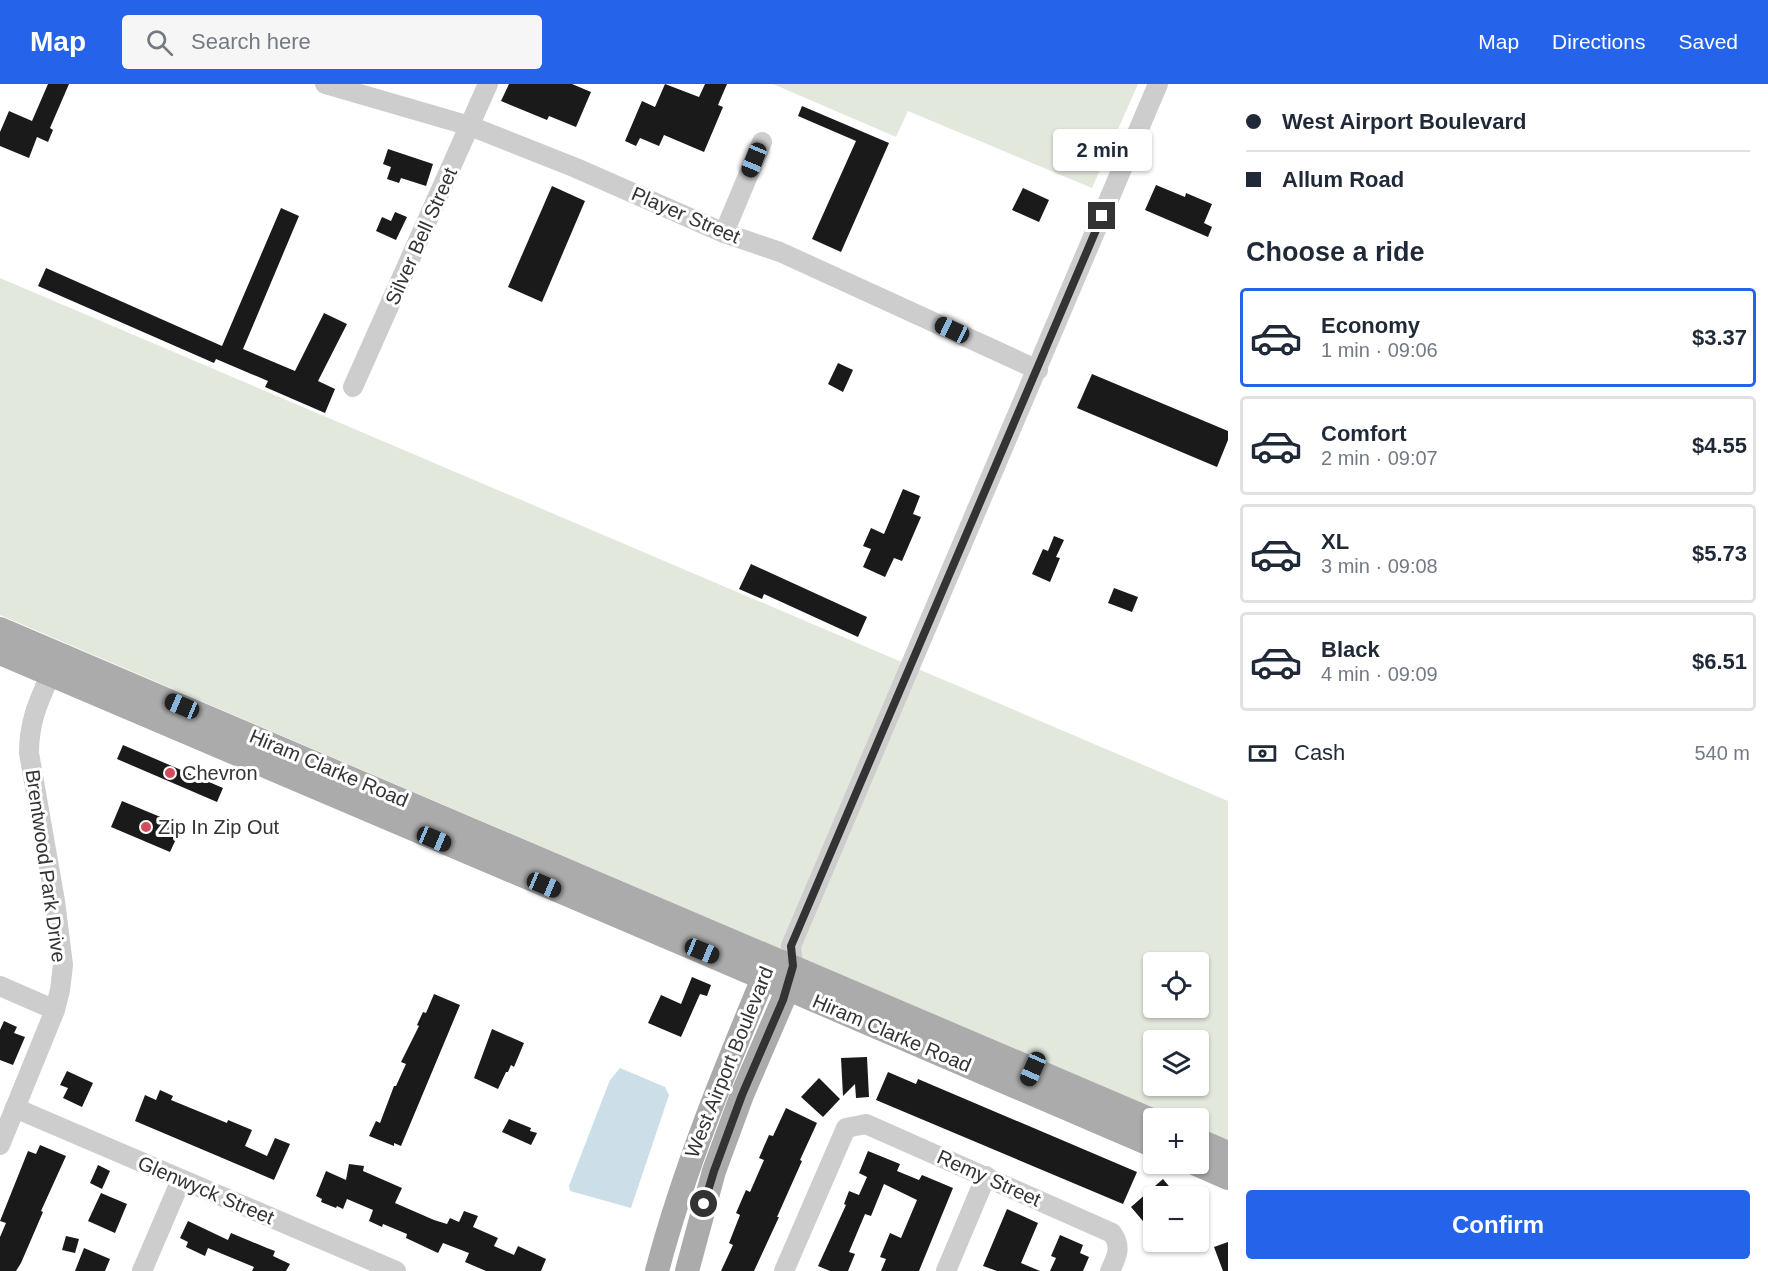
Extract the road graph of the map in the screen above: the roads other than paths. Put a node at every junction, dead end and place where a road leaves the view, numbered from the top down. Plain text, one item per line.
1 (325, 84) edge
2 (488, 84) edge
3 (1158, 84) edge
4 (470, 126) junction
5 (762, 141) dead end
6 (724, 233) junction
7 (1038, 370) junction
8 (353, 387) dead end
9 (0, 629) edge
10 (0, 653) edge
11 (55, 664) junction
12 (781, 967) junction
13 (0, 986) edge
14 (55, 1010) junction
15 (1028, 1079) junction
16 (15, 1108) junction
17 (1143, 1117) edge
18 (1143, 1140) edge
19 (0, 1145) edge
20 (1209, 1152) edge
21 (1228, 1153) edge
22 (1209, 1160) edge
23 (986, 1176) junction
24 (1228, 1178) edge
25 (181, 1180) junction
26 (142, 1271) edge
27 (396, 1271) edge
28 (657, 1271) edge
29 (687, 1271) edge
30 (784, 1271) edge
31 (946, 1271) edge
32 (1110, 1271) edge

1 - 4 street, Player Street
2 - 4 street, Silver Bell Street
3 - 7 street
4 - 6 street, Player Street
4 - 8 street, Silver Bell Street
5 - 6 street
6 - 7 street, Player Street
7 - 12 street
9 - 11 main road, Hiram Clarke Road
10 - 11 main road, Hiram Clarke Road
11 - 12 main road, Hiram Clarke Road
11 - 14 street, Brentwood Park Drive
12 - 15 main road, Hiram Clarke Road
12 - 28 main road, West Airport Boulevard
12 - 29 main road, West Airport Boulevard
13 - 14 street
14 - 16 street, Brentwood Park Drive
15 - 17 main road, Hiram Clarke Road
15 - 18 main road, Hiram Clarke Road
16 - 19 street, Brentwood Park Drive
16 - 25 street, Glenwyck Street
20 - 21 main road
22 - 24 main road
23 - 30 street, Remy Street
23 - 31 street
23 - 32 street, Remy Street
25 - 26 street
25 - 27 street, Glenwyck Street

